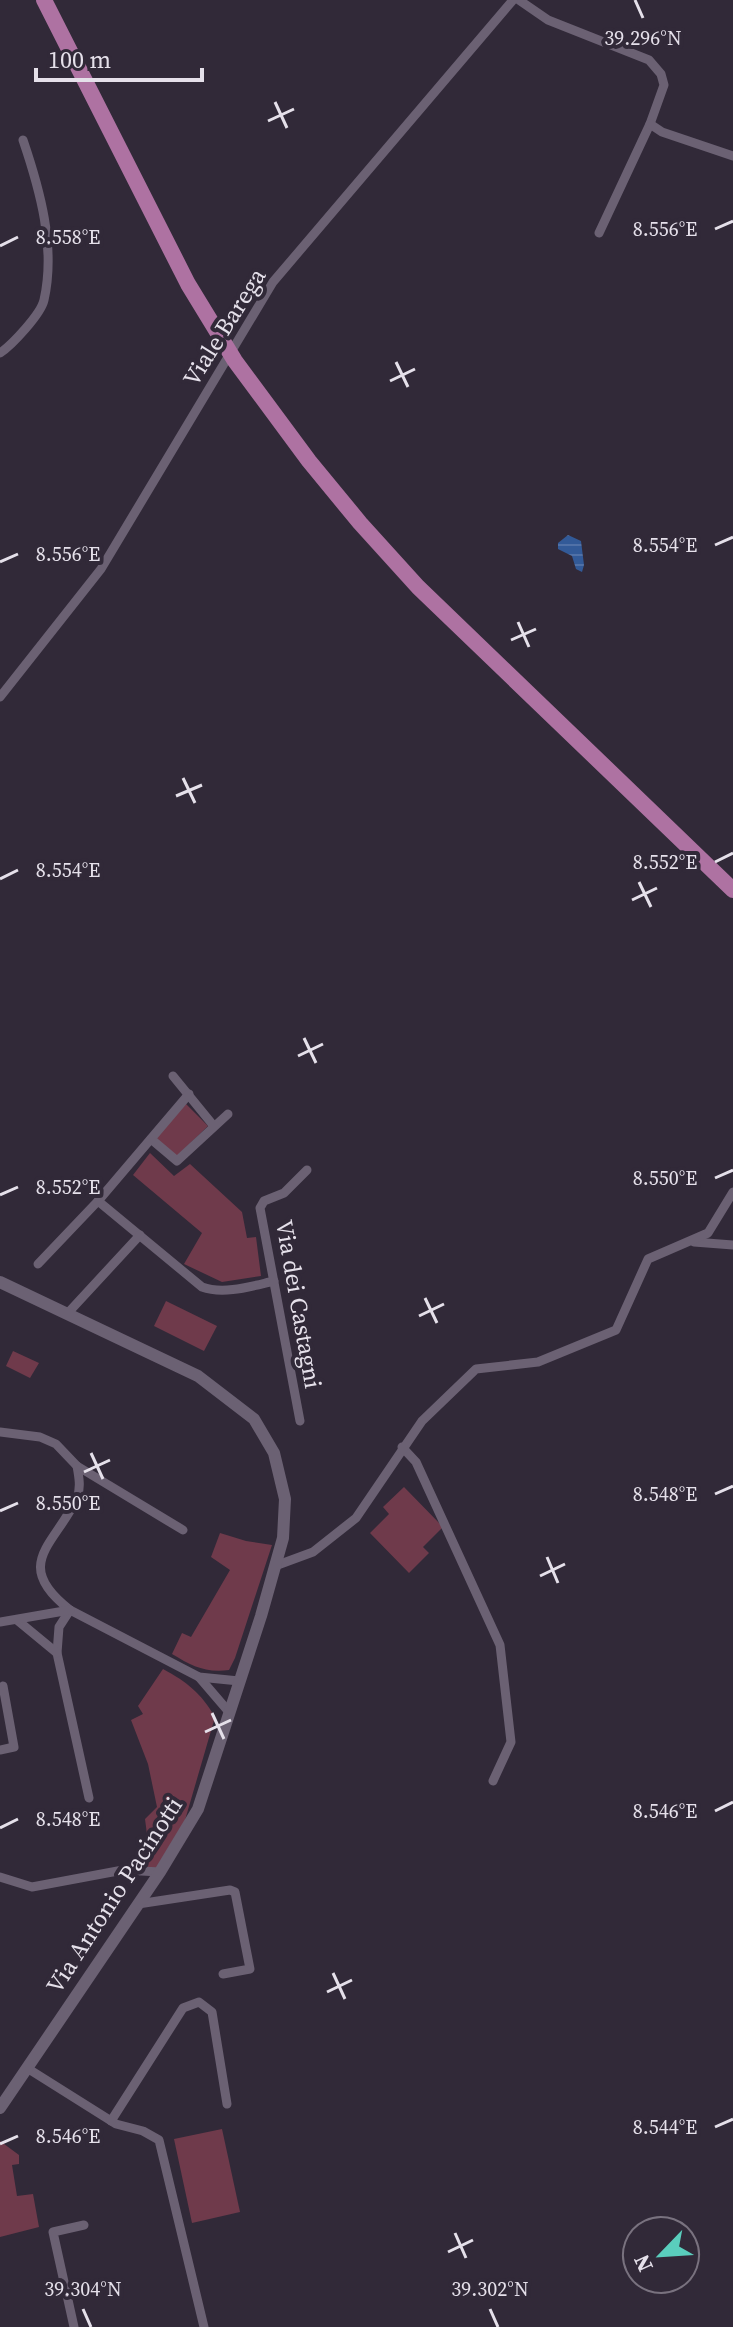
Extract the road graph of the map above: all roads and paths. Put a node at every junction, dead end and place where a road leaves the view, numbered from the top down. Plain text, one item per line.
1 (44, 0) edge
2 (513, 0) edge
3 (519, 0) edge
4 (650, 124) junction
5 (23, 140) dead end
6 (733, 156) edge
7 (599, 233) dead end
8 (0, 353) edge
9 (0, 697) edge
10 (733, 890) edge
11 (173, 1076) dead end
12 (189, 1094) junction
13 (228, 1114) dead end
14 (213, 1125) junction
15 (151, 1139) junction
16 (307, 1170) dead end
17 (733, 1192) edge
18 (98, 1201) junction
19 (140, 1235) junction
20 (690, 1241) junction
21 (733, 1245) edge
22 (38, 1264) dead end
23 (274, 1281) junction
24 (0, 1282) edge
25 (67, 1314) junction
26 (300, 1421) dead end
27 (0, 1432) edge
28 (402, 1447) junction
29 (77, 1466) junction
30 (183, 1530) dead end
31 (275, 1566) junction
32 (70, 1610) junction
33 (17, 1620) junction
34 (0, 1622) edge
35 (57, 1653) junction
36 (199, 1677) junction
37 (239, 1681) junction
38 (3, 1686) dead end
39 (229, 1712) junction
40 (0, 1750) edge
41 (493, 1781) dead end
42 (89, 1798) dead end
43 (160, 1872) junction
44 (0, 1877) edge
45 (138, 1904) junction
46 (223, 1974) dead end
47 (27, 2068) junction
48 (227, 2104) dead end
49 (0, 2108) edge
50 (111, 2121) junction
51 (84, 2225) dead end
52 (74, 2327) edge
53 (204, 2327) edge

1 - 10 highway
2 - 9 street, Viale Barega
3 - 4 street
4 - 6 street
4 - 7 street
5 - 8 street
11 - 12 street
12 - 14 street
12 - 15 street
13 - 14 street
14 - 15 street
15 - 18 street
16 - 23 street, Via dei Castagni
17 - 20 street
18 - 19 street
18 - 22 street
19 - 23 street
19 - 25 street
20 - 21 street
20 - 28 street
23 - 26 street, Via dei Castagni
24 - 25 street, Via Antonio Pacinotti
25 - 31 street, Via Antonio Pacinotti
27 - 29 street
28 - 31 street
28 - 41 street
29 - 30 street
29 - 32 street
31 - 37 street, Via Antonio Pacinotti
32 - 33 street
32 - 35 street
32 - 36 street
33 - 34 street
33 - 35 street
35 - 42 street
36 - 37 street
36 - 39 street
37 - 39 street, Via Antonio Pacinotti
38 - 40 street
39 - 43 street, Via Antonio Pacinotti
43 - 44 street
43 - 45 street, Via Antonio Pacinotti
45 - 46 street
45 - 47 street, Via Antonio Pacinotti
47 - 49 street, Via Antonio Pacinotti
47 - 50 street
48 - 50 street
50 - 53 street
51 - 52 street

